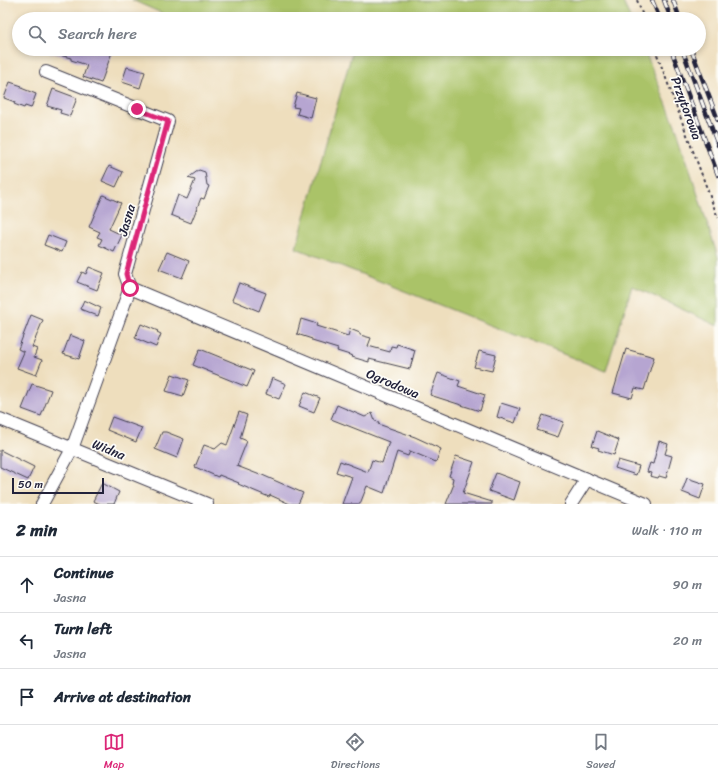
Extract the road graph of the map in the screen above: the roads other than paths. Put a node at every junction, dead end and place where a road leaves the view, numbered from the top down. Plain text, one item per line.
1 (46, 72) dead end
2 (130, 288) junction
3 (0, 419) edge
4 (72, 449) junction
5 (587, 479) junction
6 (42, 504) edge
7 (207, 504) edge
8 (571, 504) edge
9 (646, 504) edge

1 - 2 street, Jasna
2 - 4 street, Jasna
2 - 5 street, Ogrodowa
3 - 4 street, Widna
4 - 6 street, Jasna
4 - 7 street, Widna
5 - 8 street
5 - 9 street, Ogrodowa

